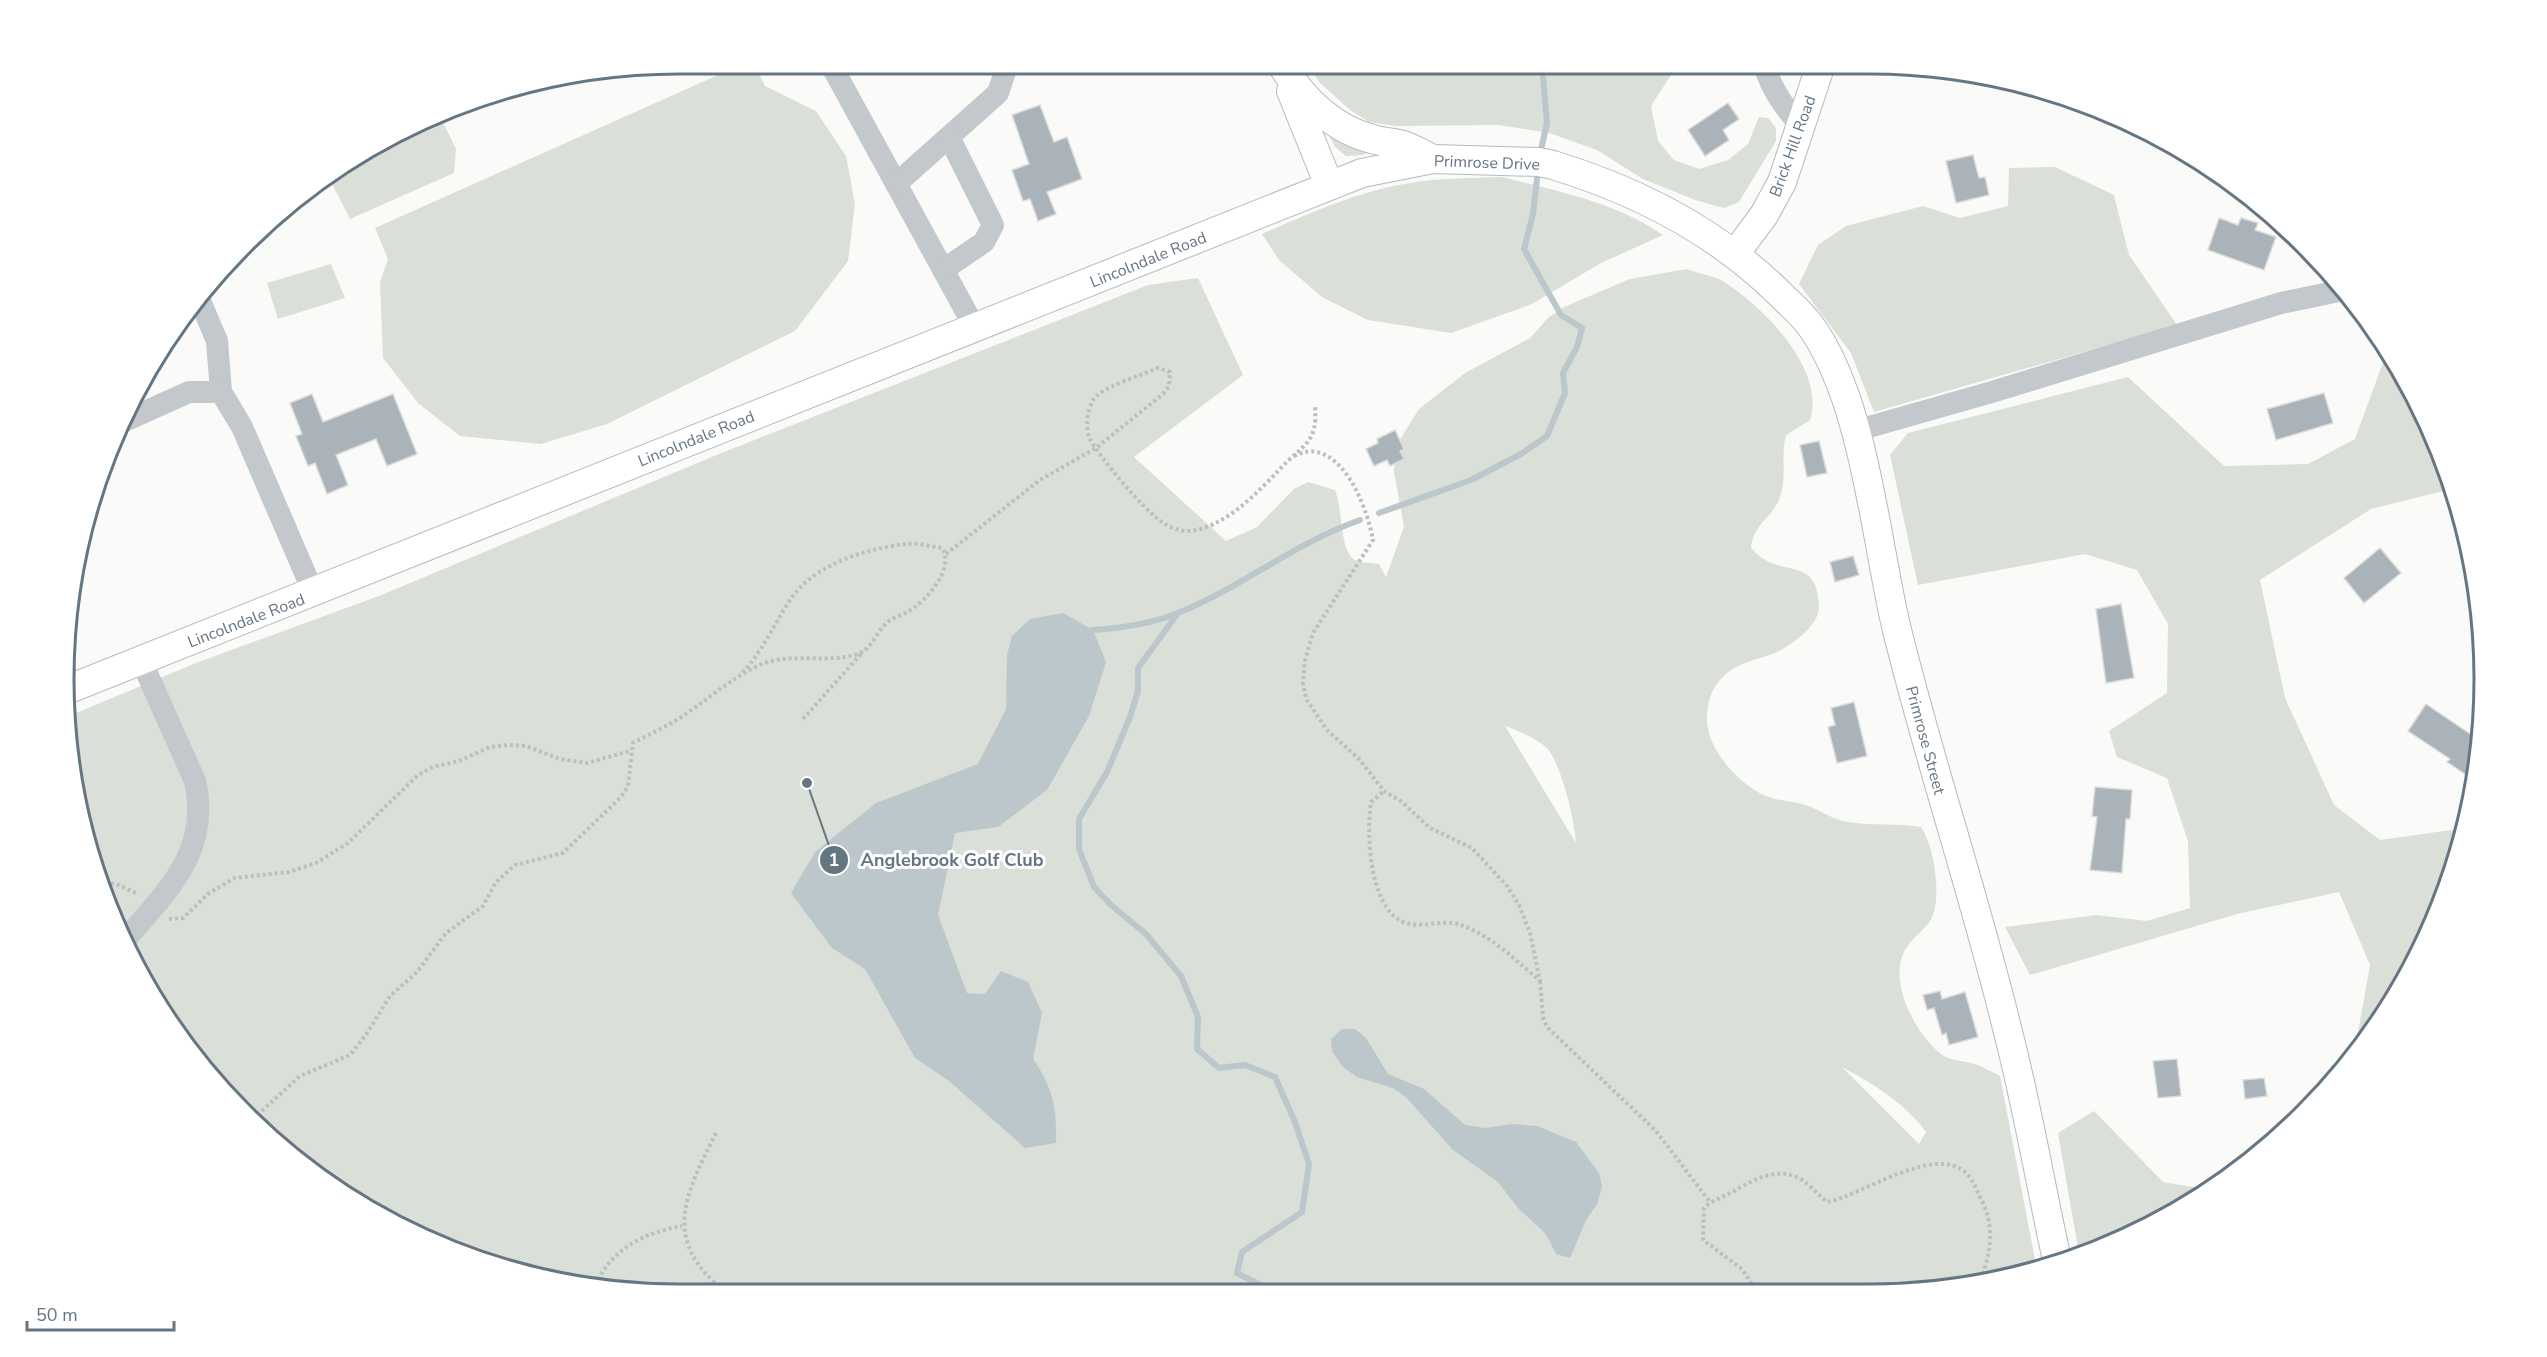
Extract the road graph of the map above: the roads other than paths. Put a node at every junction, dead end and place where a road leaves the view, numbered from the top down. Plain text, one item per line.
1 (836, 74) edge
2 (1004, 74) edge
3 (1284, 74) edge
4 (1287, 74) edge
5 (1767, 74) edge
6 (1818, 74) edge
7 (1801, 126) junction
8 (949, 137) junction
9 (1433, 159) junction
10 (896, 184) junction
11 (1329, 185) junction
12 (1734, 254) junction
13 (943, 270) junction
14 (2333, 292) edge
15 (202, 306) edge
16 (975, 328) junction
17 (221, 392) junction
18 (133, 417) edge
19 (1855, 431) junction
20 (314, 594) junction
21 (141, 660) junction
22 (74, 687) edge
23 (130, 934) edge
24 (2056, 1253) edge

1 - 10 street
2 - 8 street
3 - 11 main road
4 - 9 main road
5 - 7 street
6 - 7 main road, Brick Hill Road
7 - 12 main road, Brick Hill Road
8 - 10 street
8 - 13 street
9 - 11 main road, Primrose Drive
9 - 12 main road, Primrose Drive
10 - 13 street
11 - 16 main road, Lincolndale Road
12 - 19 main road, Primrose Street
13 - 16 street
14 - 19 street
15 - 17 street
16 - 20 main road, Lincolndale Road
17 - 18 street
17 - 20 street
19 - 24 main road, Primrose Street
20 - 21 main road, Lincolndale Road
21 - 22 main road, Lincolndale Road
21 - 23 street

